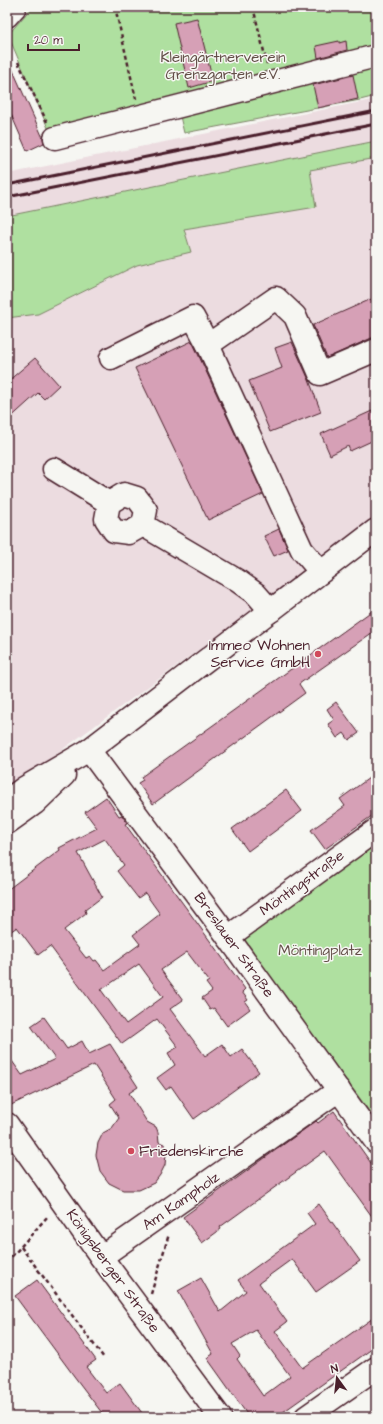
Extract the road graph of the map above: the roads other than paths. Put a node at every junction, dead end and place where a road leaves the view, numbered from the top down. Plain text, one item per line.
1 (15, 7) edge
2 (7, 16) edge
3 (376, 56) edge
4 (55, 138) road end
5 (208, 345) junction
6 (376, 350) edge
7 (111, 358) dead end
8 (54, 469) dead end
9 (109, 503) junction
10 (143, 525) junction
11 (376, 530) edge
12 (321, 572) junction
13 (271, 611) junction
14 (89, 750) junction
15 (7, 801) edge
16 (7, 823) edge
17 (376, 830) edge
18 (228, 937) junction
19 (339, 1090) junction
20 (7, 1124) edge
21 (374, 1135) edge
22 (101, 1257) junction
23 (376, 1368) edge
24 (220, 1417) edge
25 (306, 1417) edge

1 - 2 street
3 - 4 street
5 - 6 street
5 - 7 street
5 - 12 street
8 - 9 street
9 - 10 street
9 - 10 street
10 - 13 street
11 - 12 street
12 - 13 street
13 - 14 street
14 - 15 street
14 - 16 street
14 - 18 street, Breslauer Straße
17 - 18 street, Möntingstraße
18 - 19 street, Breslauer Straße
19 - 21 street, Breslauer Straße
19 - 22 street, Am Kampholz
20 - 22 street, Königsberger Straße
22 - 24 street, Königsberger Straße
23 - 25 street

